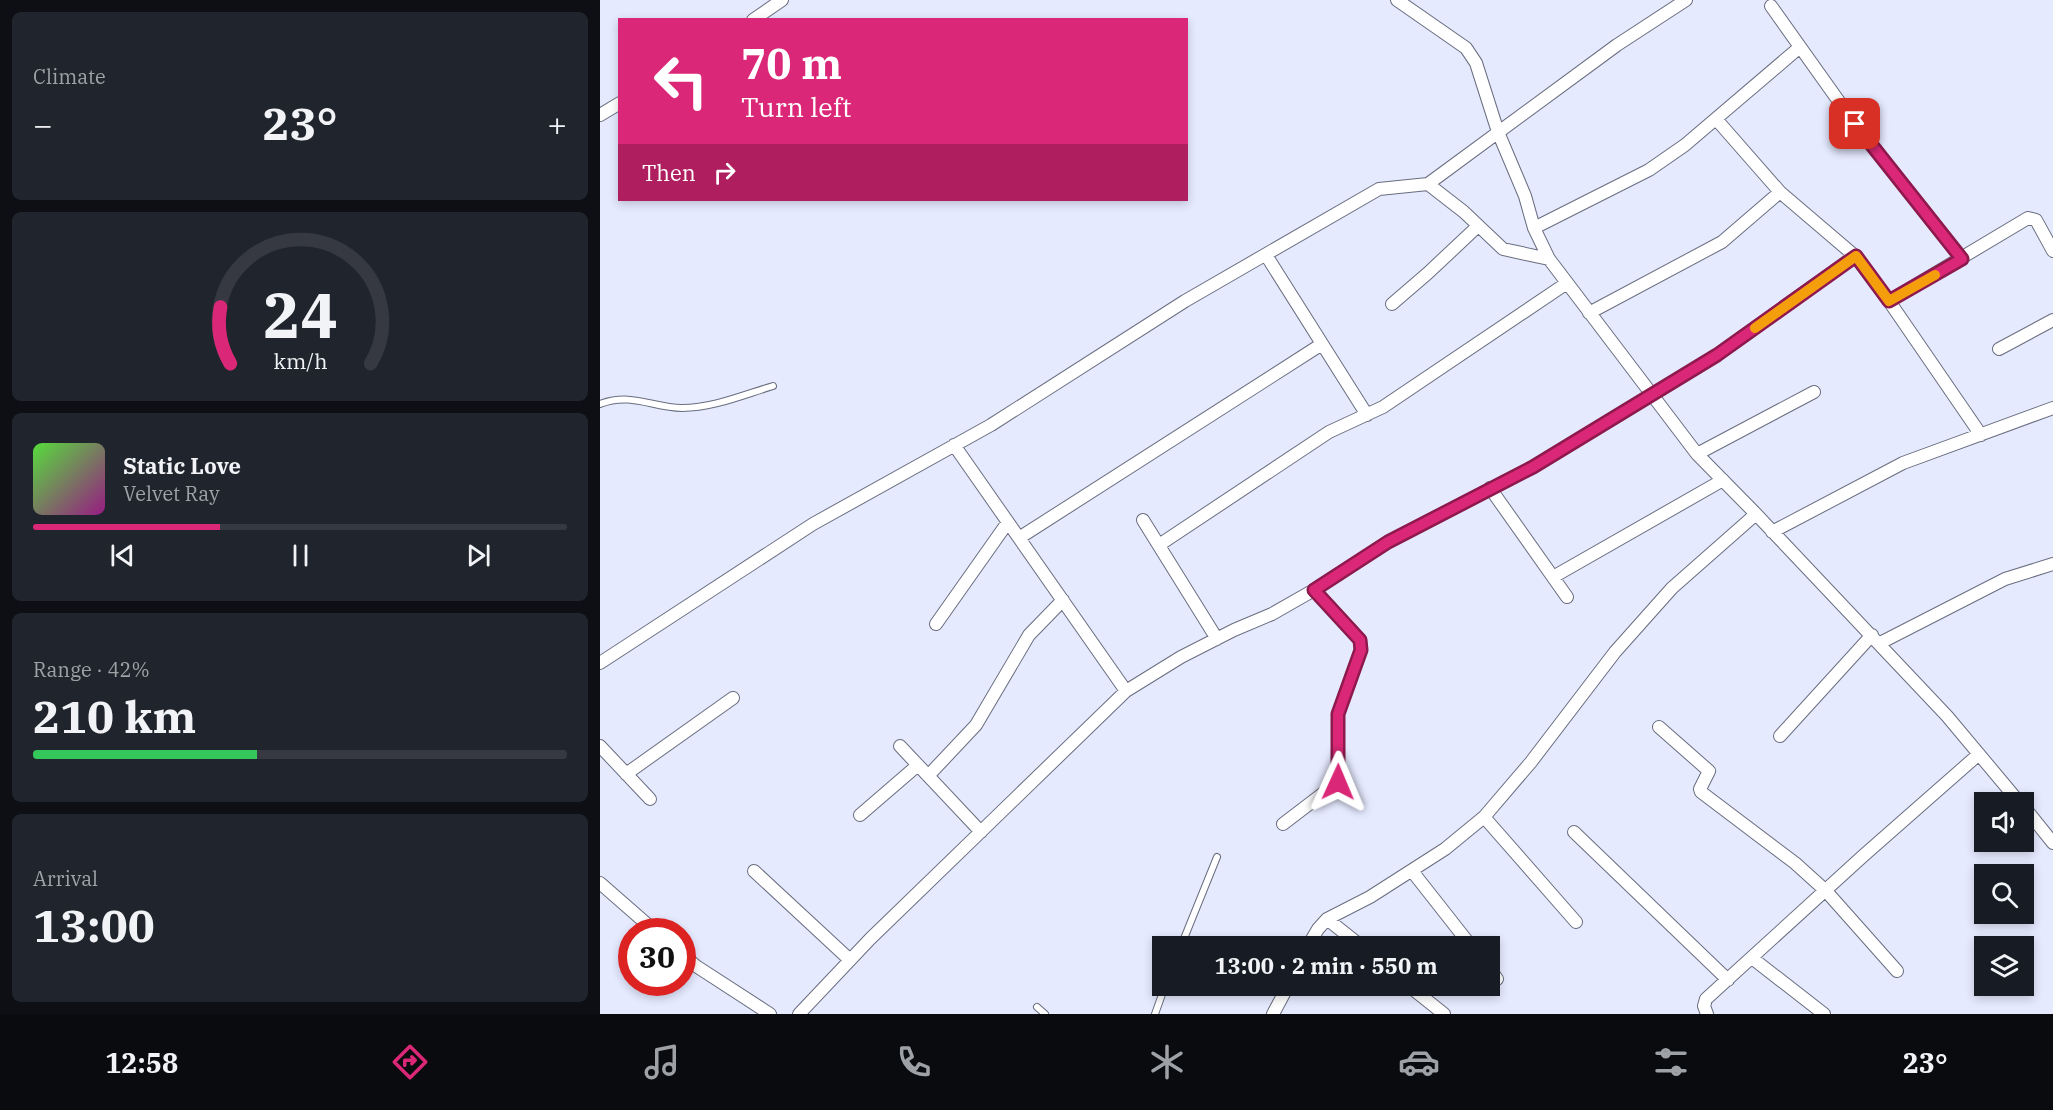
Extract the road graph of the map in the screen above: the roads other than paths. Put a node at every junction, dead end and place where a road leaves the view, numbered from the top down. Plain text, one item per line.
1 (782, 0) edge
2 (1397, 0) edge
3 (1686, 0) edge
4 (1771, 6) dead end
5 (756, 18) edge
6 (1800, 47) junction
7 (618, 104) edge
8 (600, 115) edge
9 (1716, 119) junction
10 (1498, 132) junction
11 (1428, 184) junction
12 (1780, 192) junction
13 (1478, 226) junction
14 (1534, 228) junction
15 (2053, 251) edge
16 (1266, 255) junction
17 (1856, 256) junction
18 (1549, 259) junction
19 (1962, 259) junction
20 (1568, 282) junction
21 (1889, 301) junction
22 (1392, 304) dead end
23 (1589, 313) junction
24 (2053, 320) edge
25 (1322, 344) junction
26 (1999, 349) dead end
27 (772, 386) dead end
28 (1814, 392) dead end
29 (1651, 395) junction
30 (600, 404) edge
31 (2053, 408) edge
32 (1366, 415) junction
33 (1981, 435) junction
34 (954, 446) junction
35 (1697, 454) junction
36 (1723, 480) junction
37 (1490, 488) junction
38 (1756, 514) junction
39 (1143, 520) dead end
40 (1008, 522) junction
41 (1772, 532) junction
42 (1019, 538) junction
43 (1159, 545) junction
44 (2053, 564) edge
45 (1553, 577) junction
46 (1314, 590) junction
47 (1567, 597) dead end
48 (1063, 600) junction
49 (936, 624) dead end
50 (1217, 639) junction
51 (1876, 639) junction
52 (600, 663) edge
53 (1126, 691) junction
54 (733, 698) dead end
55 (1659, 727) dead end
56 (1780, 736) dead end
57 (600, 746) edge
58 (900, 746) dead end
59 (1979, 754) junction
60 (918, 765) junction
61 (626, 774) junction
62 (928, 776) junction
63 (2011, 792) edge
64 (650, 799) dead end
65 (860, 815) dead end
66 (1484, 817) junction
67 (2034, 819) edge
68 (1283, 824) dead end
69 (981, 832) junction
70 (1574, 832) dead end
71 (2053, 843) edge
72 (1217, 857) dead end
73 (754, 871) dead end
74 (1412, 871) junction
75 (600, 882) edge
76 (1826, 891) junction
77 (640, 918) edge
78 (1328, 919) junction
79 (1576, 922) dead end
80 (1185, 936) edge
81 (1314, 936) edge
82 (1349, 936) edge
83 (1463, 936) edge
84 (1752, 958) junction
85 (850, 960) junction
86 (696, 966) edge
87 (1897, 971) dead end
88 (1728, 980) junction
89 (1161, 996) edge
90 (1283, 996) edge
91 (1422, 996) edge
92 (1037, 1007) dead end
93 (770, 1014) edge
94 (799, 1014) edge
95 (1045, 1014) edge
96 (1155, 1014) edge
97 (1273, 1014) edge
98 (1444, 1014) edge
99 (1707, 1014) edge
100 (1824, 1014) edge

1 - 5 street
2 - 10 street
3 - 10 street
4 - 6 street
6 - 9 street
6 - 19 street
7 - 8 street
9 - 12 street
9 - 14 street
10 - 11 street
10 - 14 street
11 - 13 street
11 - 16 street
12 - 17 street
12 - 23 street
13 - 18 street
13 - 22 street
14 - 18 street
15 - 19 street
16 - 25 street
16 - 34 street
17 - 21 street
17 - 29 street
18 - 20 street
19 - 21 street
20 - 23 street
20 - 32 street
21 - 33 street
23 - 29 street
24 - 26 street
25 - 32 street
25 - 42 street
27 - 30 lane
28 - 35 street
29 - 35 street
29 - 37 street
31 - 33 street
32 - 43 street
33 - 41 street
34 - 40 street
34 - 52 street
35 - 36 street
36 - 38 street
36 - 45 street
37 - 45 street
37 - 46 street
38 - 41 street
38 - 66 street
39 - 43 street
40 - 42 street
40 - 49 street
41 - 51 street
42 - 48 street
43 - 50 street
44 - 51 street
45 - 47 street
46 - 50 street
46 - 68 street
48 - 53 street
48 - 62 street
50 - 53 street
51 - 56 street
51 - 59 street
53 - 69 street
54 - 61 street
55 - 76 street
57 - 61 street
58 - 60 street
59 - 63 street
59 - 76 street
60 - 62 street
60 - 65 street
61 - 64 street
62 - 69 street
66 - 74 street
66 - 79 street
67 - 71 street
69 - 85 street
70 - 88 street
72 - 80 lane
73 - 85 street
74 - 78 street
74 - 83 street
75 - 77 street
76 - 84 street
76 - 87 street
78 - 81 street
78 - 82 street
84 - 88 street
84 - 100 street
85 - 94 street
86 - 93 street
88 - 99 street
89 - 96 lane
90 - 97 street
91 - 98 street
92 - 95 lane

